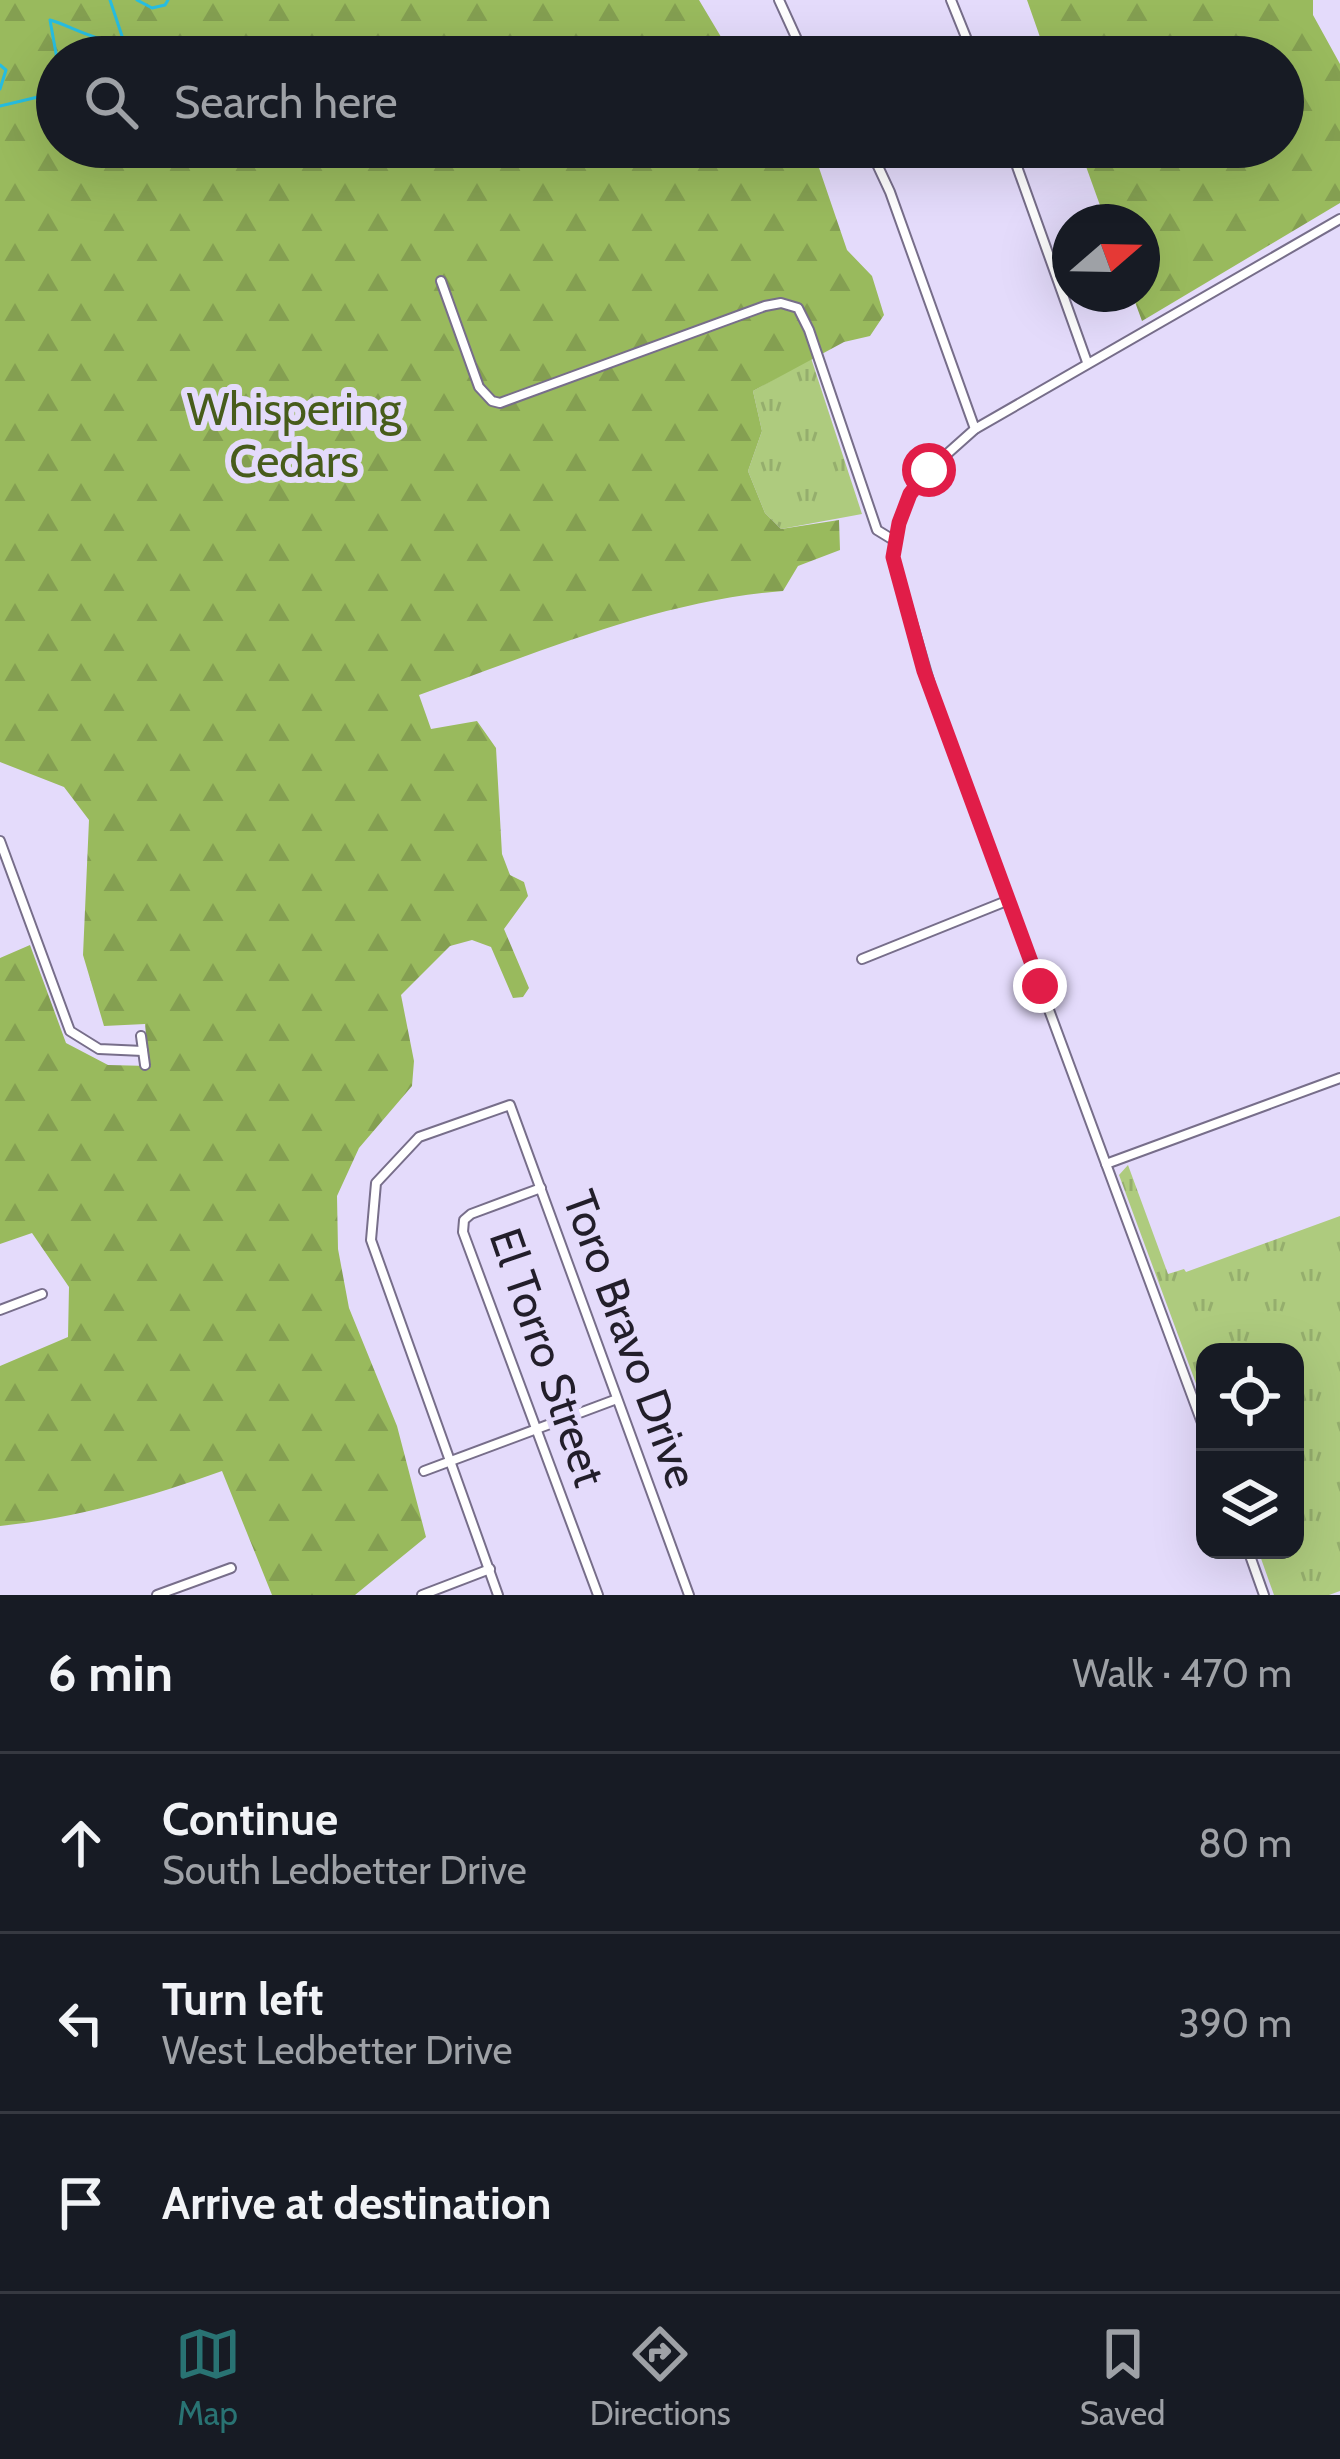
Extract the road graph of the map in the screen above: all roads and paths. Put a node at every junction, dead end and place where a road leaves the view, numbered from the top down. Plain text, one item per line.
1 (779, 0) edge
2 (951, 0) edge
3 (795, 36) edge
4 (966, 36) edge
5 (879, 168) edge
6 (1018, 168) edge
7 (1340, 218) edge
8 (441, 281) dead end
9 (1087, 362) junction
10 (976, 429) junction
11 (896, 541) junction
12 (0, 841) edge
13 (1009, 900) junction
14 (862, 959) dead end
15 (141, 1036) dead end
16 (143, 1051) junction
17 (145, 1065) dead end
18 (1340, 1078) edge
19 (1106, 1164) junction
20 (541, 1188) junction
21 (42, 1294) dead end
22 (0, 1310) edge
23 (617, 1399) junction
24 (1196, 1407) edge
25 (537, 1429) junction
26 (452, 1460) junction
27 (424, 1471) dead end
28 (1251, 1559) edge
29 (231, 1568) dead end
30 (490, 1569) junction
31 (157, 1595) edge
32 (422, 1595) edge
33 (498, 1595) edge
34 (598, 1595) edge
35 (689, 1595) edge
36 (1264, 1595) edge

1 - 3 street
2 - 4 street
5 - 10 street
6 - 9 street
7 - 9 street
8 - 11 street
9 - 10 street
10 - 11 street
11 - 13 street
12 - 16 street
13 - 14 street
13 - 19 street
15 - 16 street
16 - 17 street
18 - 19 street
19 - 24 street
20 - 23 street, Toro Bravo Drive
20 - 25 street, El Torro Street
20 - 26 street, Toro Bravo Drive
21 - 22 street
23 - 25 street
23 - 35 street, Toro Bravo Drive
25 - 26 street
25 - 34 street, El Torro Street
26 - 27 street
26 - 30 street
28 - 36 street
29 - 31 street
30 - 32 street
30 - 33 street

